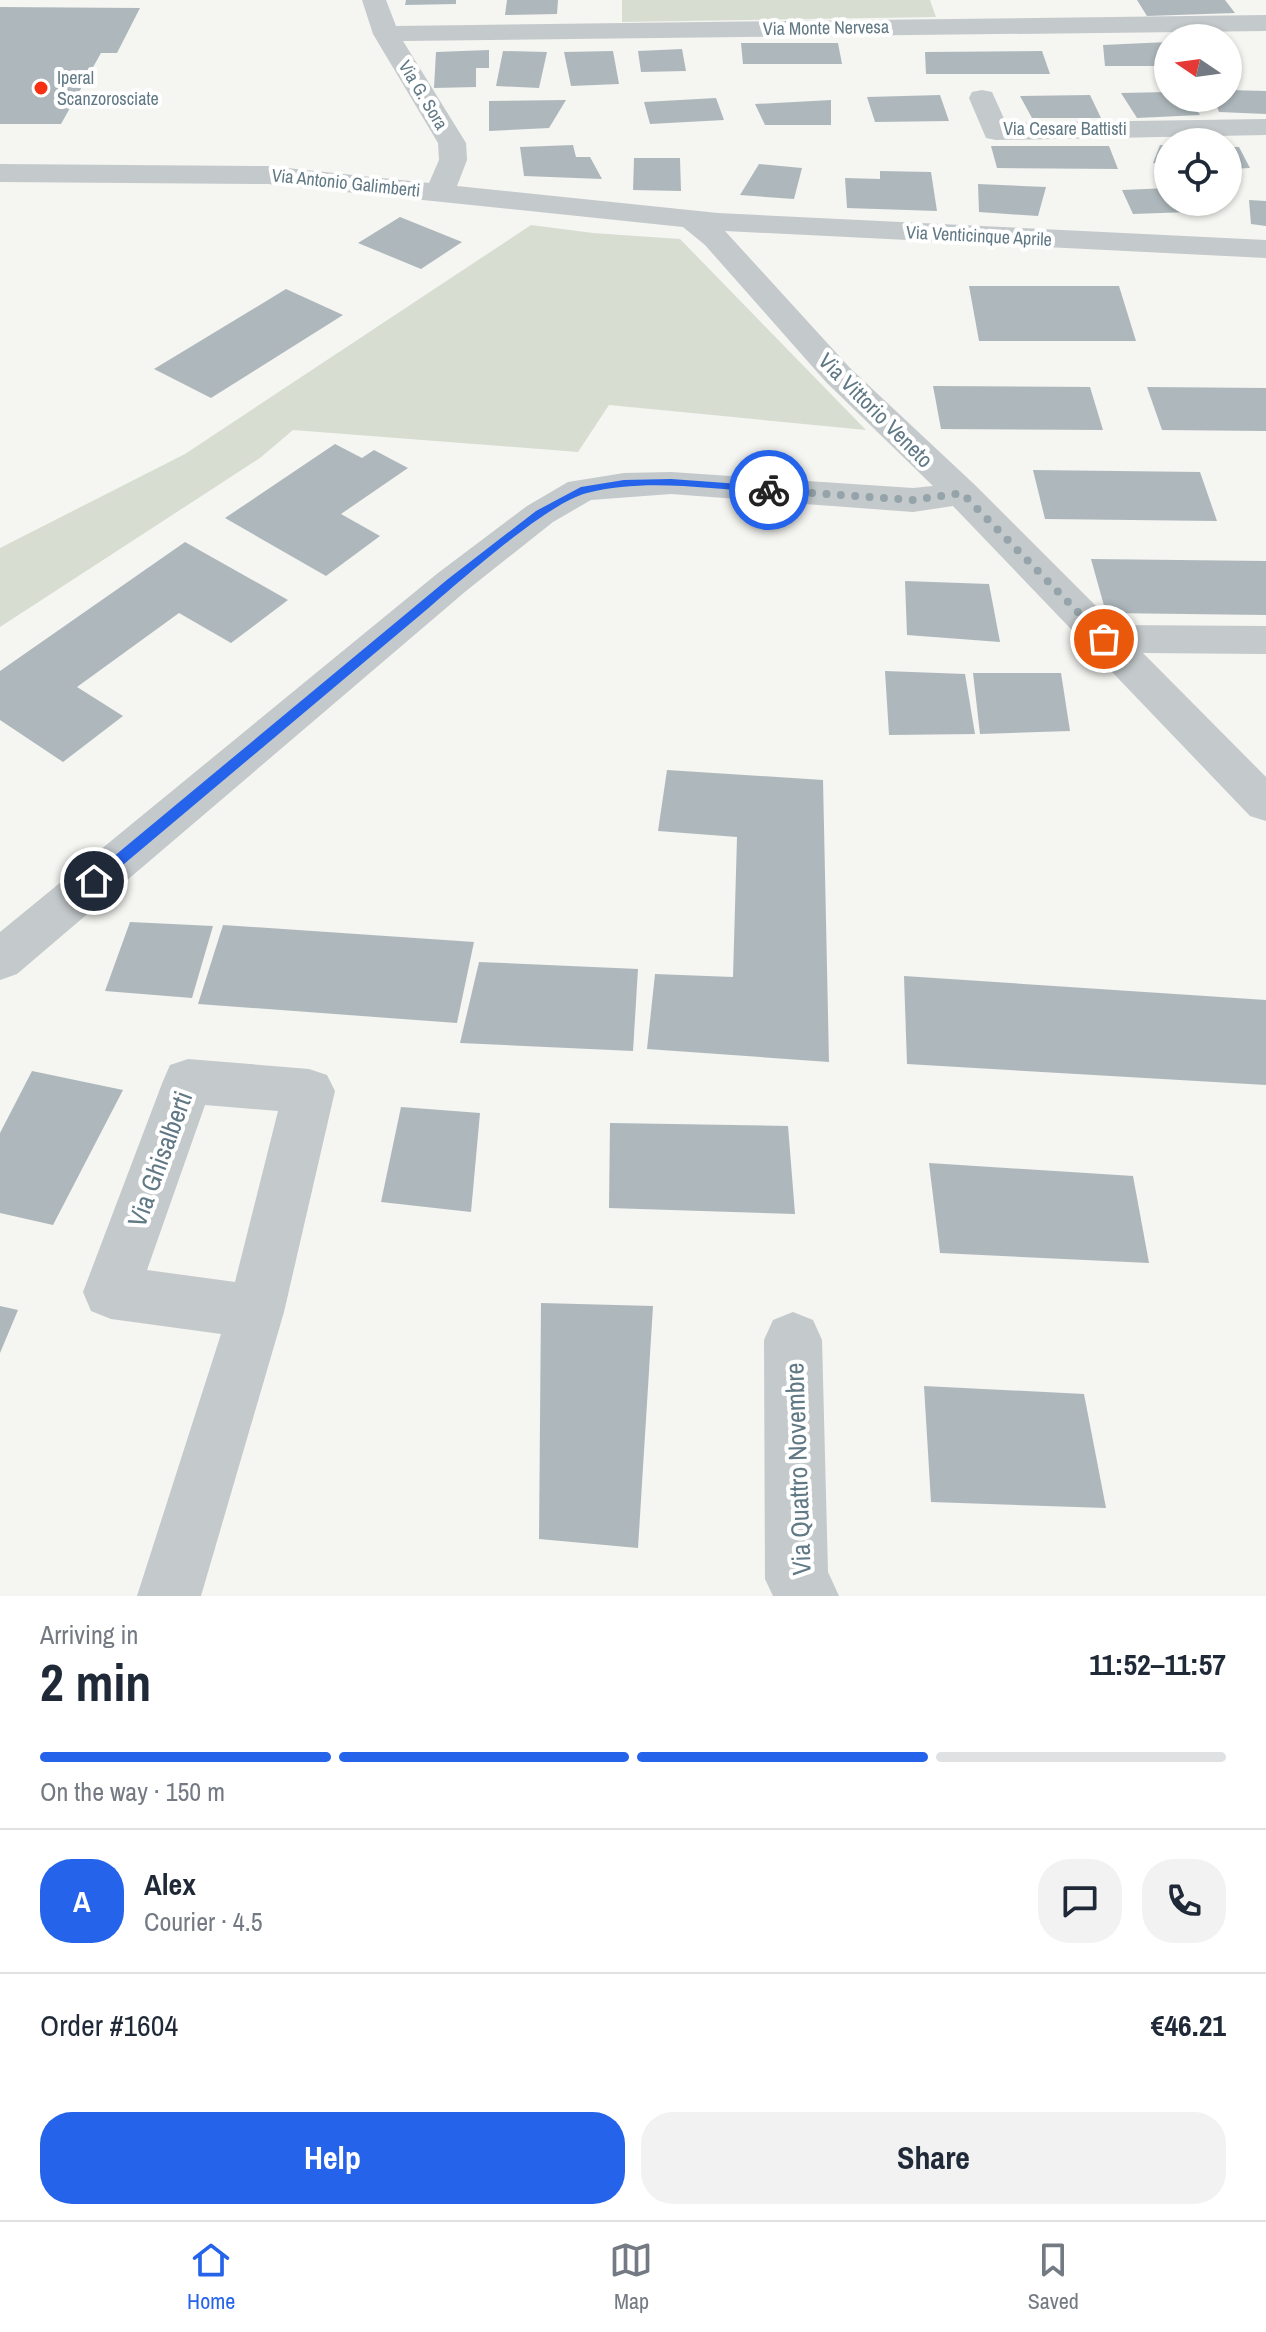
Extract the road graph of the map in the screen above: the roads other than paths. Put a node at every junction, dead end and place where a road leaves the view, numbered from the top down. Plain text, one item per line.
1 (374, 0) edge
2 (1121, 0) edge
3 (1266, 23) edge
4 (1139, 26) junction
5 (386, 34) junction
6 (982, 98) dead end
7 (1266, 127) edge
8 (0, 173) edge
9 (440, 192) junction
10 (691, 219) junction
11 (1266, 249) edge
12 (962, 493) junction
13 (1104, 639) junction
14 (1266, 640) edge
15 (1266, 804) edge
16 (0, 960) edge
17 (256, 1312) junction
18 (793, 1340) dead end
19 (169, 1596) edge
20 (807, 1596) edge

1 - 5 street, Via G. Sora
2 - 4 street
3 - 4 street, Via Monte Nervesa
4 - 5 street, Via Monte Nervesa
5 - 9 street, Via G. Sora
6 - 7 street, Via Cesare Battisti
8 - 9 street, Via Antonio Galimberti
9 - 10 street, Via Antonio Galimberti
10 - 11 street, Via Venticinque Aprile
10 - 12 street, Via Vittorio Veneto
12 - 13 street, Via Vittorio Veneto
12 - 16 street
13 - 14 street
13 - 15 street, Via Vittorio Veneto
17 - 17 street, Via Ghisalberti
17 - 19 street, Via Ghisalberti
18 - 20 street, Via Quattro Novembre

